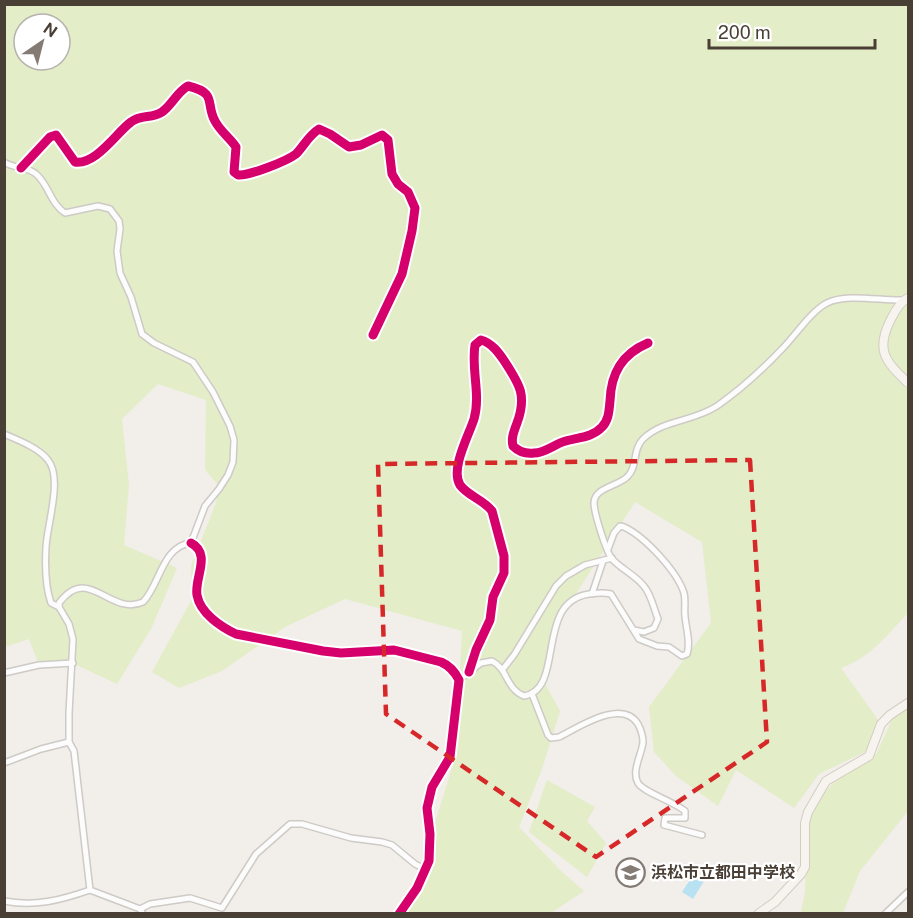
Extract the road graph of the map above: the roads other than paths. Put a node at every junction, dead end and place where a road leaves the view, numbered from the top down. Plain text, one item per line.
1 (4, 162) edge
2 (21, 168) junction
3 (906, 299) edge
4 (373, 335) dead end
5 (648, 343) dead end
6 (909, 383) edge
7 (4, 434) edge
8 (191, 543) junction
9 (608, 549) junction
10 (612, 558) junction
11 (603, 561) junction
12 (592, 594) junction
13 (59, 607) junction
14 (634, 630) junction
15 (73, 663) junction
16 (503, 669) junction
17 (469, 672) junction
18 (4, 673) edge
19 (459, 680) junction
20 (532, 694) junction
21 (909, 703) edge
22 (69, 742) junction
23 (4, 763) edge
24 (702, 835) dead end
25 (424, 869) junction
26 (90, 890) junction
27 (909, 892) edge
28 (4, 902) edge
29 (142, 911) edge
30 (399, 914) edge
31 (758, 914) edge
32 (885, 914) edge

1 - 2 street
2 - 4 street
2 - 8 street
3 - 6 main road
3 - 9 street
5 - 17 street
7 - 13 street
8 - 13 street
8 - 19 street
9 - 10 street
9 - 14 street
10 - 11 street
10 - 14 street
11 - 12 street
11 - 16 street
12 - 14 street
12 - 20 street
13 - 15 street
15 - 18 street
15 - 22 street
16 - 17 street
16 - 20 street
17 - 19 street
19 - 25 street
20 - 24 street
21 - 31 main road
22 - 23 street
22 - 26 street
25 - 29 street
25 - 30 street
26 - 28 street
26 - 29 street
27 - 32 street

